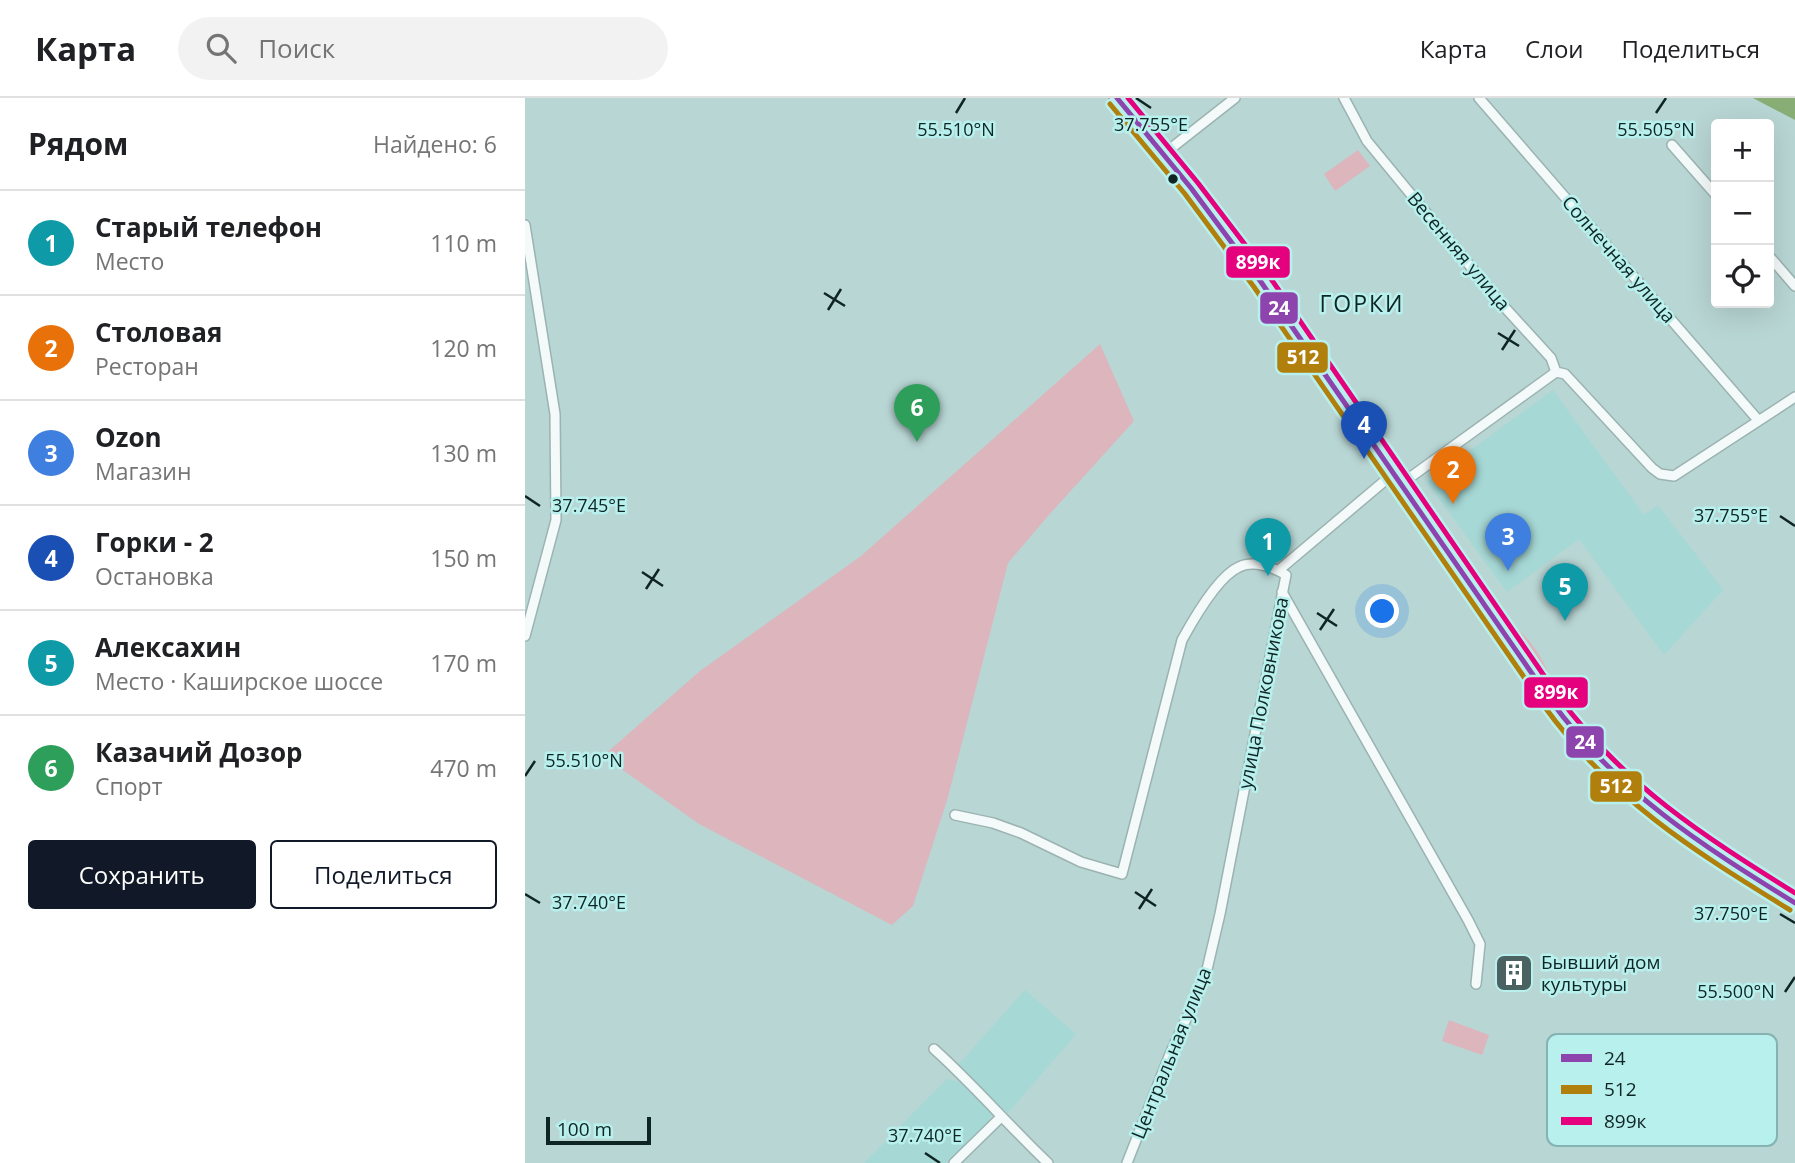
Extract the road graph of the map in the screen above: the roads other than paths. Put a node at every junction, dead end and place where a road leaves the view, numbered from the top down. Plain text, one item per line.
1 (1117, 98) edge
2 (1235, 98) edge
3 (1344, 98) edge
4 (1479, 98) edge
5 (1672, 145) dead end
6 (1165, 152) junction
7 (1711, 189) edge
8 (525, 225) edge
9 (1774, 262) edge
10 (1795, 286) edge
11 (1556, 372) junction
12 (1795, 397) edge
13 (1758, 420) junction
14 (1398, 479) junction
15 (1279, 570) junction
16 (1282, 592) junction
17 (525, 636) edge
18 (955, 815) dead end
19 (1795, 903) edge
20 (1213, 941) joint
21 (1476, 984) dead end
22 (934, 1049) dead end
23 (1001, 1117) junction
24 (954, 1163) edge
25 (1048, 1163) edge
26 (1127, 1163) edge

1 - 6 main road
2 - 6 street
3 - 11 street, Весенняя улица
4 - 13 street, Солнечная улица
5 - 7 street
6 - 14 main road
8 - 17 street
9 - 10 street
11 - 13 street, Весенняя улица
11 - 14 street
12 - 13 street
14 - 15 street
14 - 19 main road
15 - 16 street, улица Полковникова
15 - 18 street, улица Полковникова
16 - 20 street, улица Полковникова
16 - 21 street
20 - 26 street, Центральная улица
22 - 23 street
23 - 24 street
23 - 25 street

